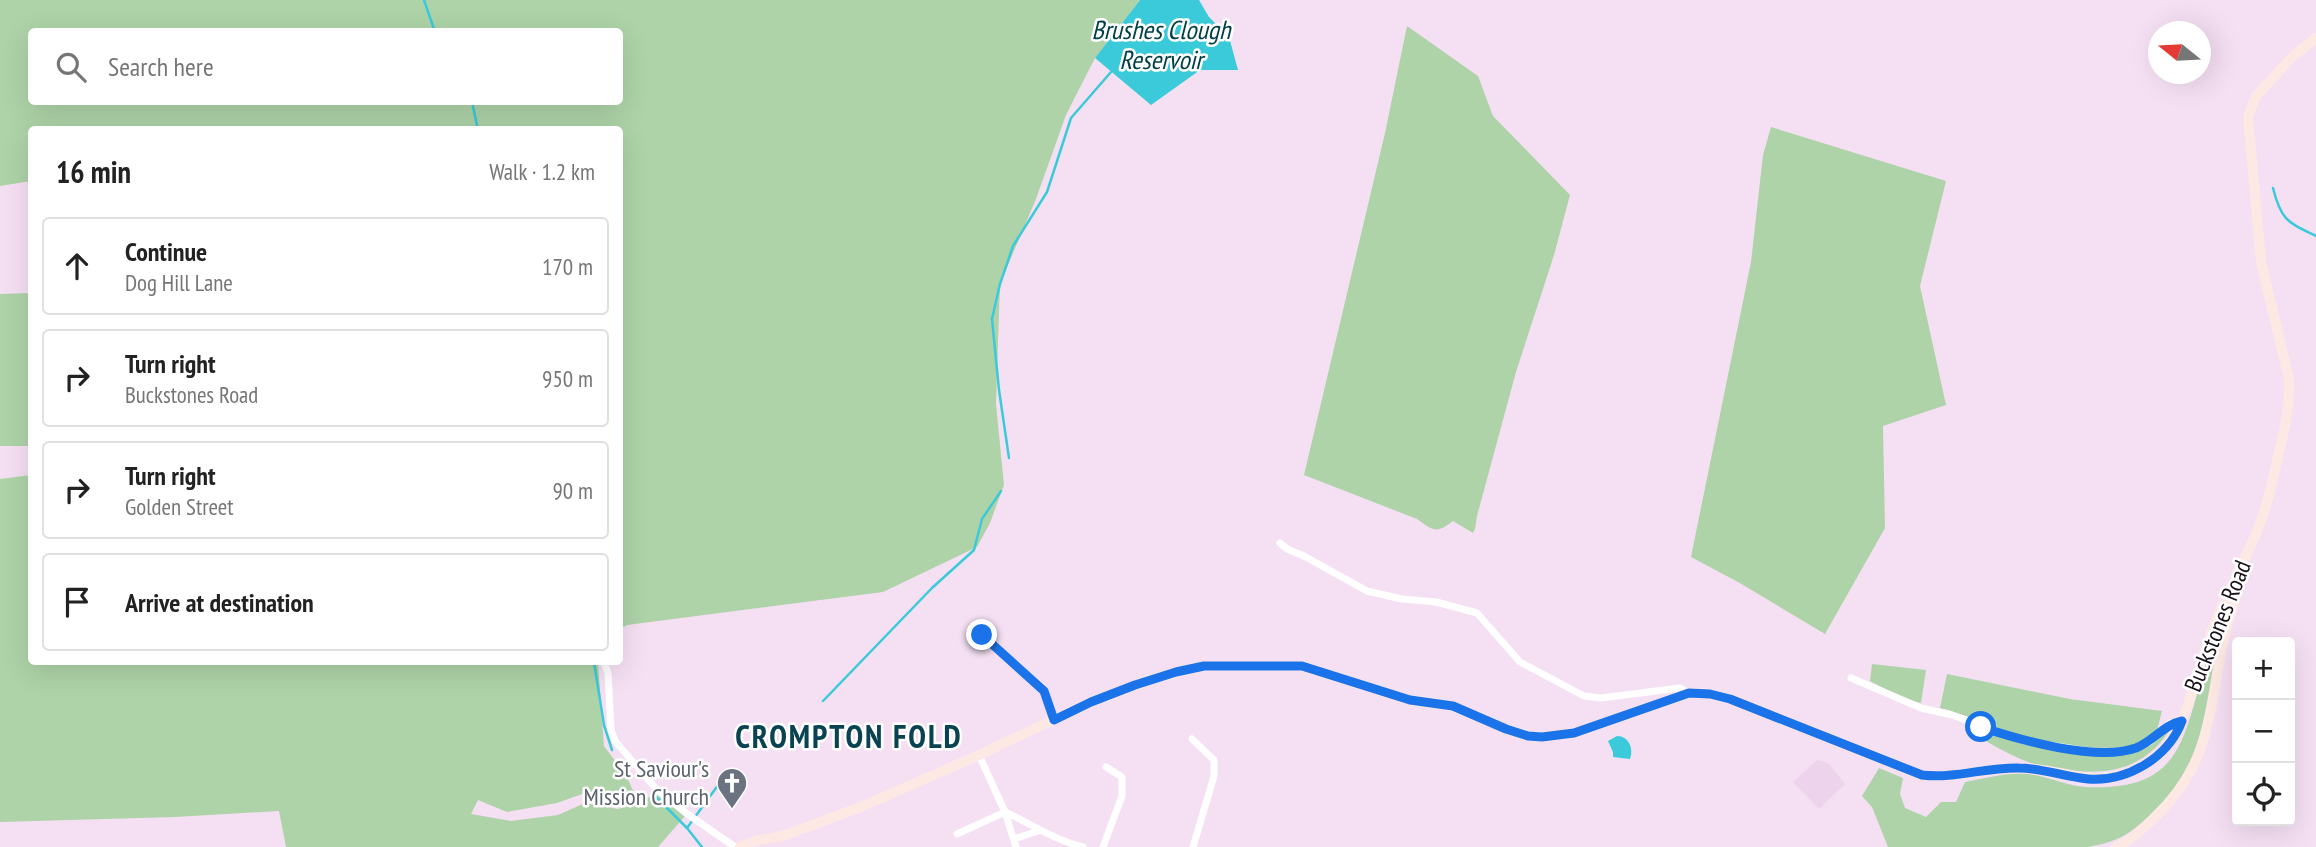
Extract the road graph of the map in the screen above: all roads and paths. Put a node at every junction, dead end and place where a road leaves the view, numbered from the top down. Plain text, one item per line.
1 (2316, 38) edge
2 (1280, 543) dead end
3 (2233, 583) junction
4 (982, 635) dead end
5 (605, 665) edge
6 (1851, 678) dead end
7 (1689, 693) junction
8 (1054, 720) junction
9 (2182, 721) junction
10 (1192, 738) dead end
11 (979, 755) junction
12 (1106, 767) dead end
13 (1005, 812) junction
14 (1038, 831) junction
15 (957, 834) dead end
16 (1015, 843) edge
17 (738, 847) edge
18 (1083, 847) edge
19 (1103, 847) edge
20 (1193, 847) edge
21 (2116, 847) edge

1 - 3 main road, Buckstones Road
2 - 7 street
3 - 9 main road, Buckstones Road
3 - 21 main road
4 - 8 street
5 - 17 street
6 - 9 street
7 - 8 main road, Buckstones Road
7 - 9 main road, Buckstones Road
8 - 11 main road, Buckstones Road
10 - 20 street
11 - 13 street
11 - 17 main road, Buckstones Road
12 - 19 street
13 - 14 street
13 - 15 street
13 - 16 street
14 - 16 street
14 - 18 street

